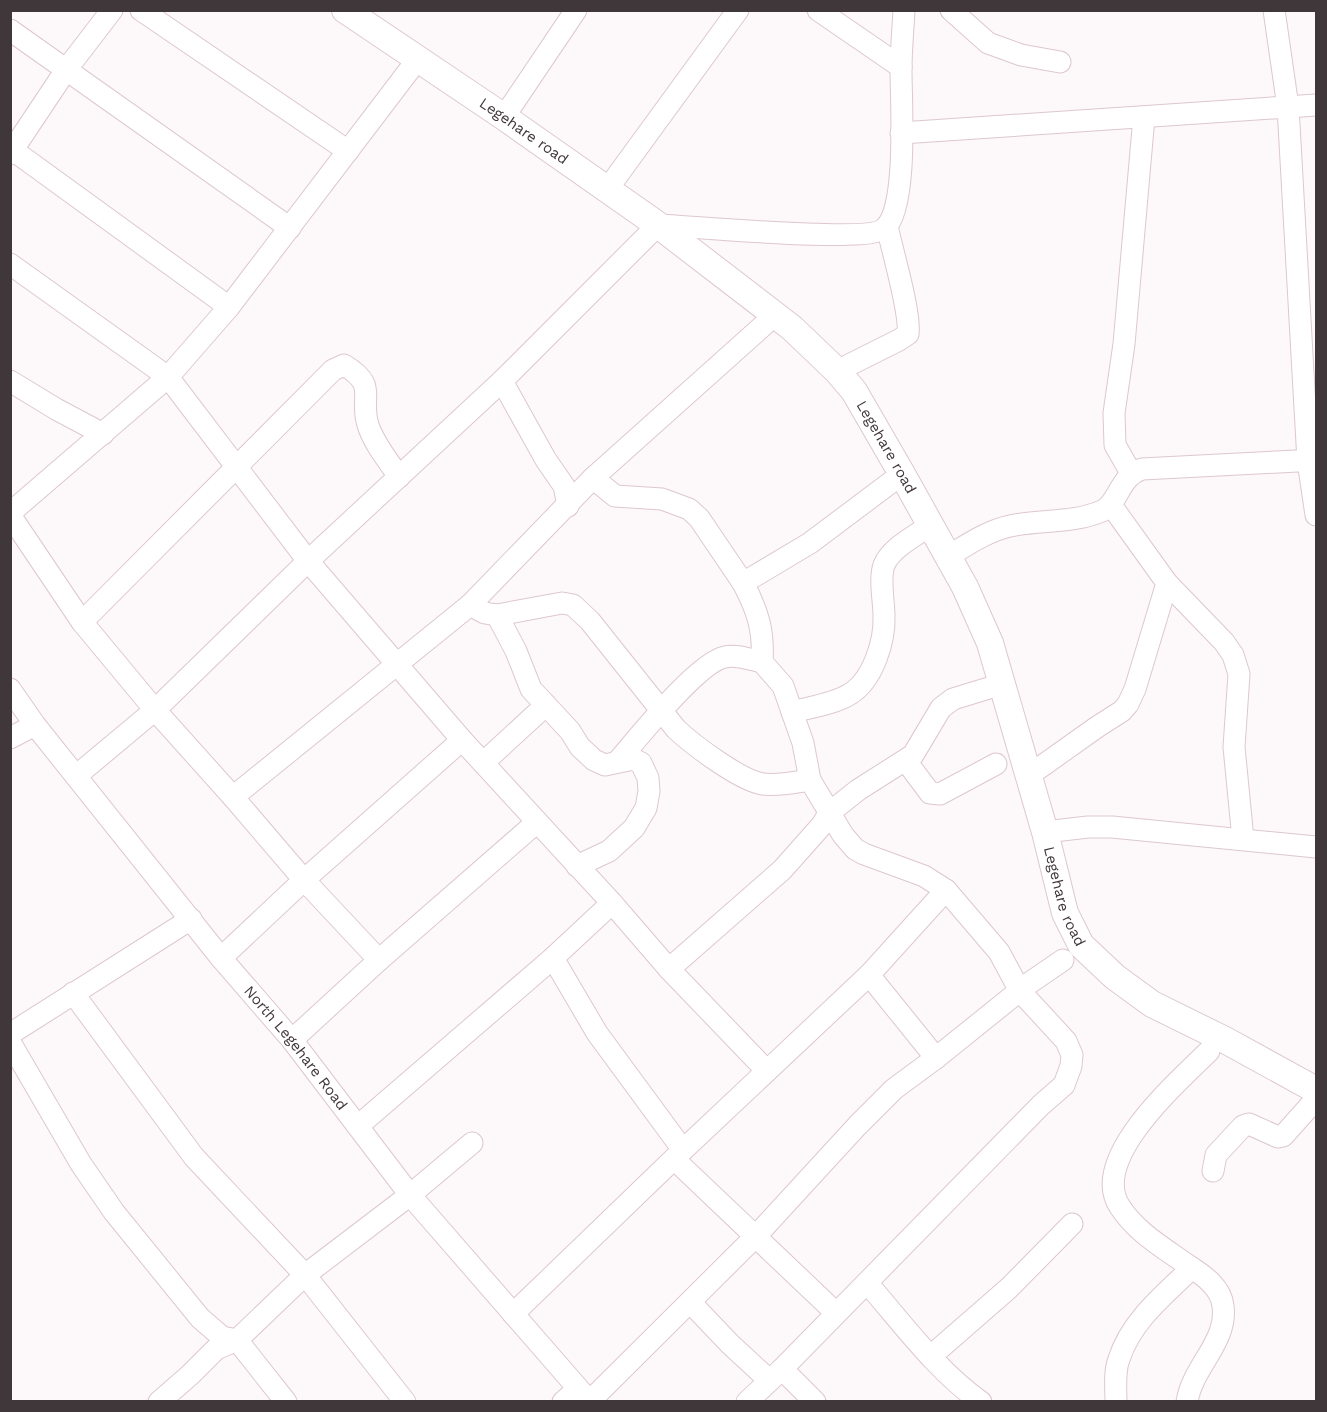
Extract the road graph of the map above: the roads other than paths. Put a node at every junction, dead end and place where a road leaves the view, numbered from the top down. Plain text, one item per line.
1 (112, 10) edge
2 (141, 10) edge
3 (345, 10) edge
4 (576, 10) edge
5 (738, 10) edge
6 (818, 10) edge
7 (904, 10) edge
8 (951, 10) edge
9 (1274, 10) edge
10 (10, 30) edge
11 (417, 60) junction
12 (1060, 62) dead end
13 (901, 67) junction
14 (66, 70) junction
15 (1317, 105) edge
16 (1288, 107) junction
17 (504, 117) junction
18 (1144, 117) junction
19 (901, 133) junction
20 (12, 151) edge
21 (348, 152) junction
22 (606, 190) junction
23 (658, 225) junction
24 (887, 226) junction
25 (290, 228) junction
26 (10, 264) edge
27 (1307, 268) edge
28 (229, 307) junction
29 (775, 315) junction
30 (837, 370) junction
31 (168, 377) junction
32 (10, 381) edge
33 (502, 381) junction
34 (103, 434) junction
35 (1312, 461) edge
36 (237, 467) junction
37 (1131, 473) junction
38 (902, 474) junction
39 (399, 477) junction
40 (593, 478) junction
41 (1111, 505) junction
42 (568, 506) junction
43 (10, 514) edge
44 (1317, 514) edge
45 (929, 525) junction
46 (947, 556) junction
47 (308, 561) junction
48 (743, 583) junction
49 (1167, 583) junction
50 (470, 605) junction
51 (497, 615) junction
52 (82, 622) junction
53 (762, 662) junction
54 (398, 663) junction
55 (1002, 684) junction
56 (10, 689) edge
57 (546, 705) junction
58 (155, 710) junction
59 (661, 711) junction
60 (792, 712) junction
61 (35, 725) junction
62 (10, 738) edge
63 (462, 740) junction
64 (618, 761) junction
65 (906, 761) junction
66 (483, 763) junction
67 (996, 764) dead end
68 (76, 776) junction
69 (1028, 776) junction
70 (810, 780) junction
71 (233, 797) junction
72 (829, 813) junction
73 (537, 822) junction
74 (1045, 832) junction
75 (1243, 839) junction
76 (1317, 846) edge
77 (577, 866) junction
78 (304, 880) junction
79 (946, 890) junction
80 (612, 903) junction
81 (191, 919) junction
82 (221, 958) junction
83 (553, 958) junction
84 (379, 960) junction
85 (1063, 960) dead end
86 (669, 969) junction
87 (869, 975) junction
88 (1024, 987) junction
89 (73, 993) junction
90 (10, 1034) edge
91 (292, 1040) junction
92 (10, 1042) edge
93 (1217, 1042) junction
94 (936, 1058) junction
95 (767, 1071) junction
96 (1317, 1090) edge
97 (1317, 1099) edge
98 (358, 1126) junction
99 (472, 1143) dead end
100 (679, 1155) junction
101 (1213, 1171) dead end
102 (410, 1195) junction
103 (1072, 1224) dead end
104 (756, 1236) junction
105 (1192, 1268) junction
106 (305, 1275) junction
107 (868, 1284) junction
108 (690, 1302) junction
109 (836, 1313) junction
110 (513, 1314) junction
111 (237, 1340) junction
112 (931, 1356) junction
113 (776, 1375) junction
114 (580, 1398) edge
115 (159, 1401) edge
116 (286, 1401) edge
117 (405, 1401) edge
118 (747, 1401) edge
119 (815, 1401) edge
120 (981, 1401) edge
121 (1116, 1401) edge
122 (1187, 1401) edge

1 - 14 street
2 - 21 street
3 - 11 main road, Legehare road
4 - 17 street
5 - 22 street
6 - 13 street
7 - 13 street
8 - 12 street
9 - 16 street
10 - 14 street
11 - 17 main road, Legehare road
11 - 21 street
13 - 19 street
14 - 20 street
14 - 25 street
15 - 16 street
16 - 18 street
16 - 27 street
17 - 22 main road, Legehare road
18 - 19 street
18 - 37 street
19 - 24 street
20 - 28 street
21 - 25 street
22 - 23 main road, Legehare road
23 - 24 street
23 - 29 main road, Legehare road
23 - 33 street
24 - 30 street
25 - 28 street
26 - 31 street
27 - 35 street
28 - 31 street
29 - 30 main road, Legehare road
29 - 40 street
30 - 38 main road, Legehare road
31 - 34 street
31 - 36 street
32 - 34 street
33 - 39 street
33 - 42 street
34 - 43 street
35 - 37 street
35 - 44 street
36 - 39 street
36 - 47 street
36 - 52 street
37 - 41 street
38 - 45 main road, Legehare road
38 - 48 street
39 - 47 street
40 - 42 street
40 - 48 street
41 - 46 street
41 - 49 street
42 - 50 street
43 - 52 street
45 - 46 main road, Legehare road
45 - 60 street
46 - 55 main road, Legehare road
47 - 54 street
47 - 58 street
48 - 53 street
49 - 69 street
49 - 75 street
50 - 51 street
50 - 54 street
51 - 57 street
51 - 59 street
52 - 58 street
53 - 59 street
53 - 60 street
54 - 63 street
54 - 71 street
55 - 65 street
55 - 69 main road, Legehare road
56 - 61 street, North Legehare Road
57 - 64 street
57 - 66 street
58 - 68 street
58 - 71 street
59 - 64 street
59 - 70 street
60 - 70 street
61 - 62 street
61 - 68 street, North Legehare Road
63 - 66 street
63 - 78 street
64 - 77 street
65 - 67 street
65 - 72 street
66 - 73 street
68 - 81 street, North Legehare Road
69 - 74 main road, Legehare road
70 - 72 street
71 - 78 street
72 - 79 street
72 - 86 street
73 - 77 street
73 - 84 street
74 - 75 street
74 - 93 main road, Legehare road
75 - 76 street
77 - 80 street
78 - 82 street
78 - 84 street
79 - 87 street
79 - 88 street
80 - 83 street
80 - 86 street
81 - 82 street, North Legehare Road
81 - 89 street
82 - 91 street, North Legehare Road
83 - 98 street
83 - 100 street
84 - 91 street
85 - 88 street
86 - 95 street
87 - 94 street
87 - 95 street
88 - 94 street
88 - 107 street
89 - 90 street
89 - 106 street
91 - 98 street, North Legehare Road
92 - 111 street
93 - 96 main road
93 - 105 street
94 - 104 street
95 - 100 street
97 - 101 street
98 - 102 street, North Legehare Road
99 - 102 street
100 - 104 street
100 - 110 street
102 - 106 street
102 - 110 street, North Legehare Road
103 - 112 street
104 - 108 street
104 - 109 street
105 - 121 street
105 - 122 street
106 - 111 street
106 - 117 street
107 - 109 street
107 - 112 street
108 - 113 street
108 - 114 street
109 - 113 street
110 - 114 street, North Legehare Road
111 - 115 street
111 - 116 street
112 - 120 street
113 - 118 street
113 - 119 street

